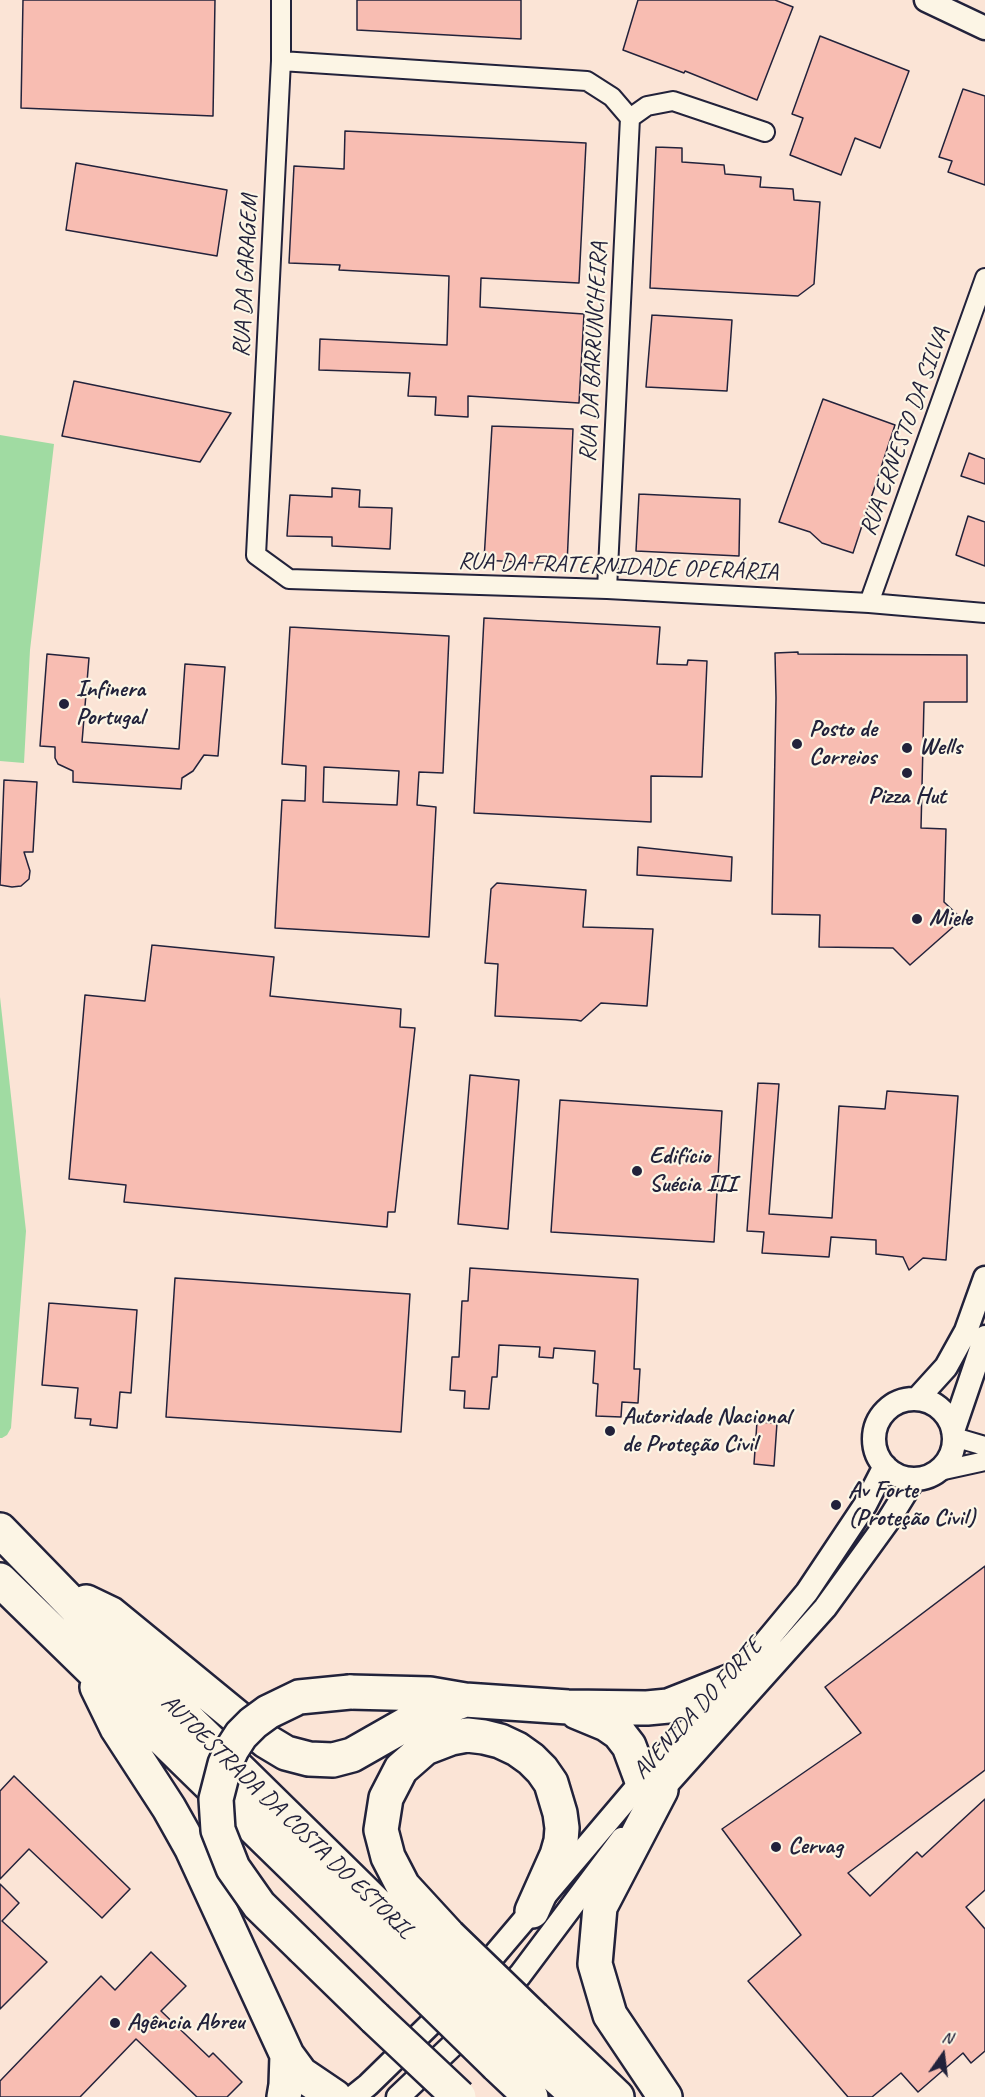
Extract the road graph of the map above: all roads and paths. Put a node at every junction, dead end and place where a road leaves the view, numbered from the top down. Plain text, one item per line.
1 (281, 0) edge
2 (927, 0) edge
3 (985, 28) edge
4 (281, 62) junction
5 (630, 118) junction
6 (765, 132) dead end
7 (985, 278) edge
8 (256, 555) joint
9 (607, 588) junction
10 (869, 603) junction
11 (985, 613) edge
12 (985, 1278) edge
13 (985, 1337) edge
14 (917, 1399) junction
15 (953, 1434) junction
16 (985, 1446) edge
17 (985, 1461) edge
18 (885, 1466) junction
19 (925, 1475) junction
20 (0, 1530) edge
21 (0, 1580) edge
22 (55, 1588) junction
23 (87, 1667) junction
24 (734, 1680) junction
25 (465, 1700) junction
26 (567, 1707) junction
27 (650, 1793) junction
28 (532, 1911) junction
29 (430, 1958) junction
30 (516, 2041) junction
31 (287, 2055) junction
32 (284, 2097) edge
33 (335, 2097) edge
34 (354, 2097) edge
35 (398, 2097) edge
36 (459, 2097) edge
37 (531, 2097) edge
38 (579, 2097) edge
39 (617, 2097) edge
40 (666, 2097) edge

1 - 4 street, RUA DA GARAGEM
2 - 3 street
4 - 5 street
4 - 8 street, RUA DA GARAGEM
5 - 6 street
5 - 9 street, RUA DA BARRUNCHEIRA
7 - 10 street, RUA ERNESTO DA SILVA
8 - 9 street, RUA DA FRATERNIDADE OPERÁRIA
9 - 10 street, RUA DA FRATERNIDADE OPERÁRIA
10 - 11 street, RUA DA FRATERNIDADE OPERÁRIA
12 - 14 street
13 - 15 street, AVENIDA DO FORTE
14 - 15 street
14 - 18 street
15 - 16 street
15 - 19 street, AVENIDA DO FORTE
17 - 19 street
18 - 19 street
18 - 24 street, AVENIDA DO FORTE
19 - 27 street, AVENIDA DO FORTE
20 - 22 highway, AUTOESTRADA DA COSTA DO ESTORIL
21 - 23 highway, AUTOESTRADA DA COSTA DO ESTORIL
22 - 25 highway
22 - 29 highway, AUTOESTRADA DA COSTA DO ESTORIL
23 - 29 highway, AUTOESTRADA DA COSTA DO ESTORIL
23 - 31 highway
24 - 26 highway
24 - 27 street, AVENIDA DO FORTE
25 - 26 highway
25 - 36 highway, bridge
26 - 27 highway
27 - 28 street, AVENIDA DO FORTE
27 - 35 street, AVENIDA DO FORTE
27 - 40 highway
28 - 29 highway
28 - 34 street, AVENIDA DO FORTE
29 - 30 highway, AUTOESTRADA DA COSTA DO ESTORIL, bridge
30 - 37 highway, AUTOESTRADA DA COSTA DO ESTORIL
30 - 38 highway, AUTOESTRADA DA COSTA DO ESTORIL
30 - 39 highway
31 - 32 highway
31 - 33 highway

